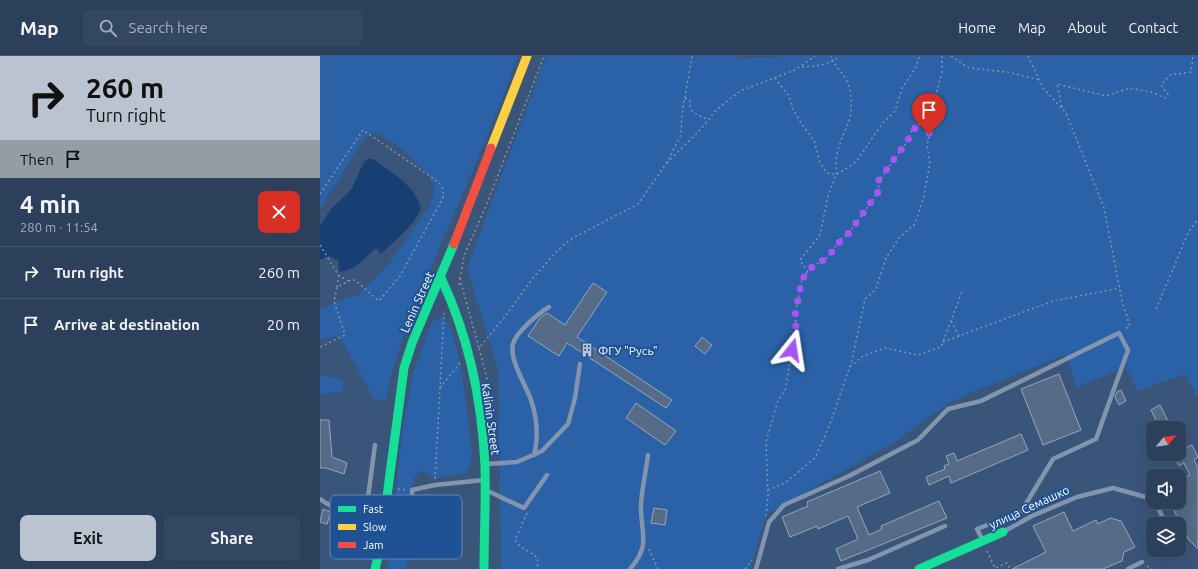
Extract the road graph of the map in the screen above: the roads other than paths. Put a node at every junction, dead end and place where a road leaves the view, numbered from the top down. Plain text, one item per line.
1 (527, 56) edge
2 (441, 278) junction
3 (549, 307) dead end
4 (580, 364) dead end
5 (375, 445) dead end
6 (534, 454) junction
7 (648, 455) dead end
8 (484, 464) junction
9 (547, 475) dead end
10 (484, 480) junction
11 (484, 489) junction
12 (368, 495) edge
13 (387, 495) edge
14 (412, 495) edge
15 (1146, 497) edge
16 (320, 499) edge
17 (330, 505) edge
18 (945, 526) dead end
19 (1003, 532) joint
20 (983, 541) junction
21 (378, 559) edge
22 (1142, 562) dead end
23 (375, 569) edge
24 (484, 569) edge
25 (630, 569) edge
26 (756, 569) edge
27 (838, 569) edge
28 (919, 569) edge
29 (1128, 569) edge

1 - 2 main road, Lenin Street
2 - 8 main road, Kalinin Street
2 - 13 main road, Lenin Street
3 - 6 lane
4 - 6 lane
5 - 12 lane
6 - 8 lane
7 - 25 lane
8 - 10 main road, Kalinin Street
9 - 11 lane
10 - 11 main road, Kalinin Street
10 - 14 lane
11 - 24 main road, Kalinin Street
15 - 19 lane, улица Семашко
16 - 17 lane
18 - 27 lane
19 - 20 main road, улица Семашко
20 - 26 lane
20 - 28 main road, улица Семашко
21 - 23 main road, Lenin Street
22 - 29 lane

